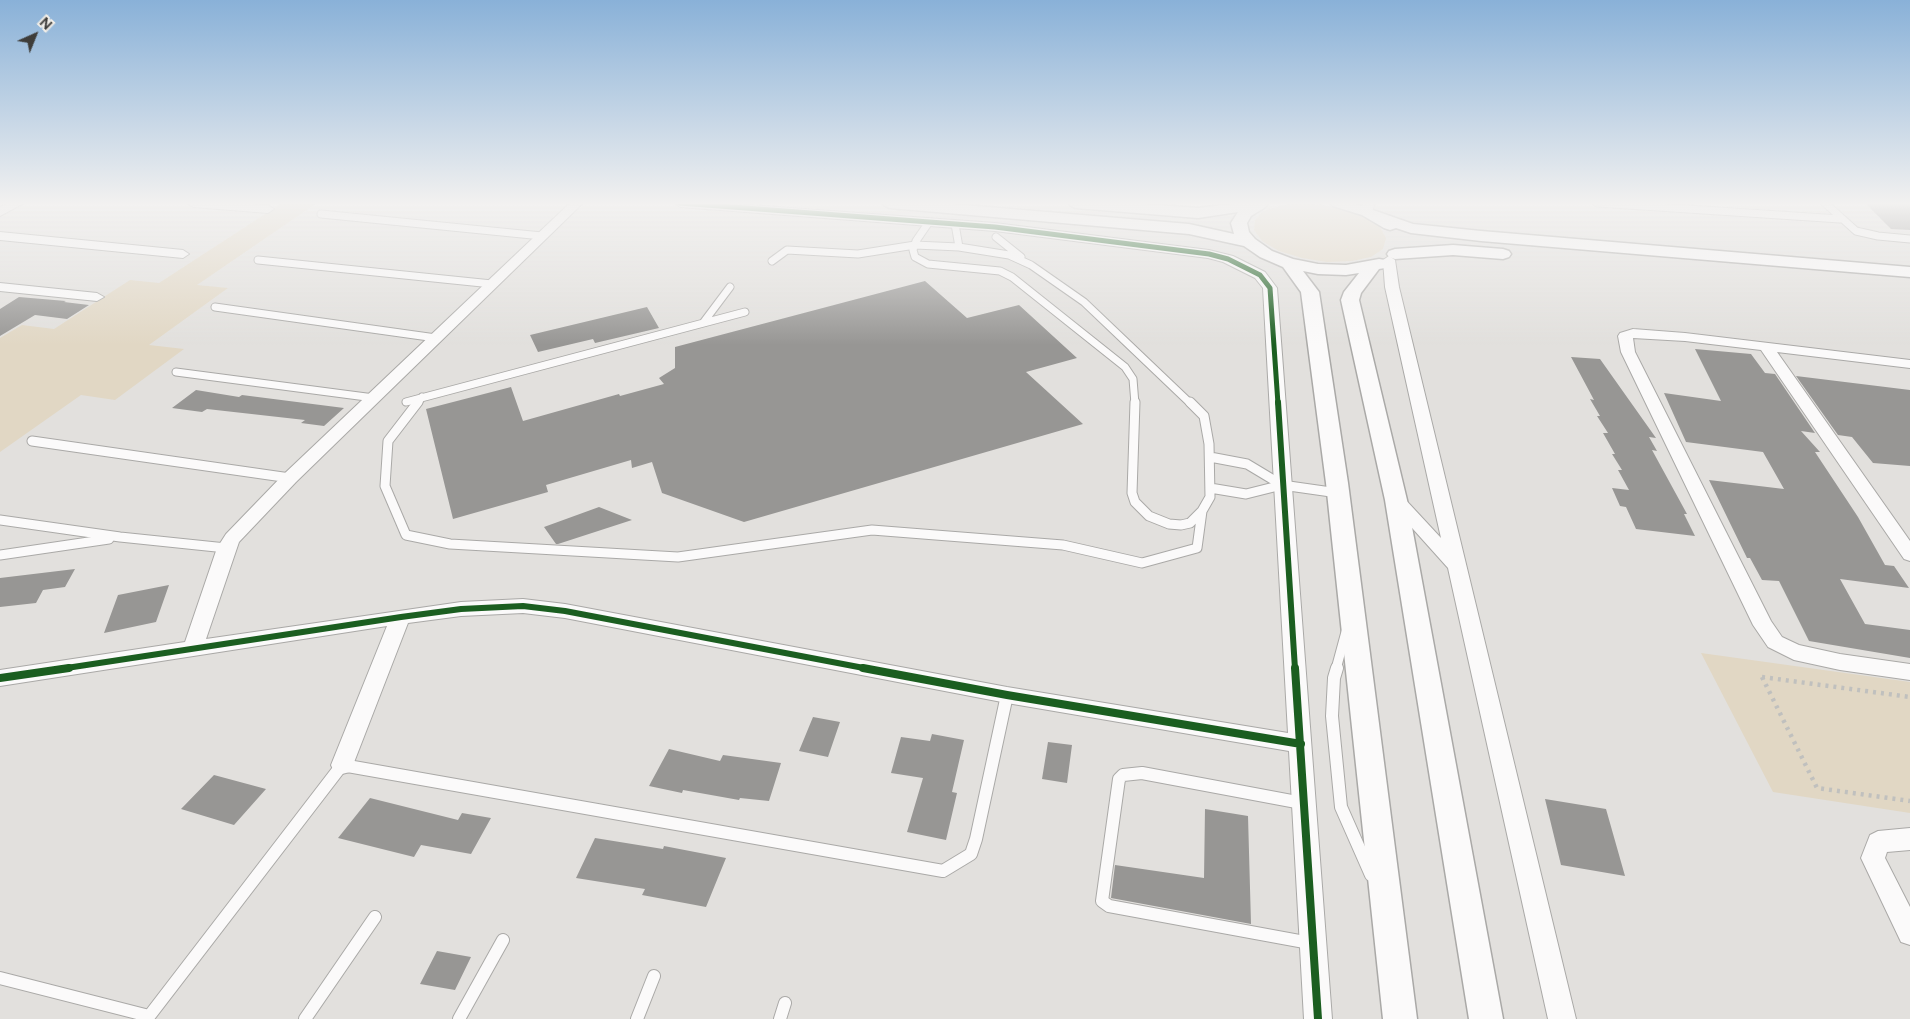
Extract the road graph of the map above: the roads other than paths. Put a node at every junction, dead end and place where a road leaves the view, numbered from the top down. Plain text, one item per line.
1 (148, 251) edge
2 (527, 251) edge
3 (786, 251) edge
4 (807, 251) edge
5 (880, 251) edge
6 (913, 251) edge
7 (981, 251) edge
8 (1019, 251) edge
9 (1184, 251) edge
10 (1261, 251) edge
11 (1393, 251) edge
12 (1449, 251) edge
13 (1460, 251) edge
14 (1654, 251) edge
15 (183, 254) dead end
16 (258, 260) dead end
17 (1385, 260) junction
18 (772, 261) dead end
19 (1289, 263) junction
20 (1032, 265) junction
21 (1910, 272) edge
22 (492, 284) junction
23 (0, 287) edge
24 (730, 287) dead end
25 (1910, 288) edge
26 (96, 297) dead end
27 (215, 307) dead end
28 (745, 312) dead end
29 (703, 323) junction
30 (436, 338) junction
31 (1766, 347) junction
32 (1910, 364) edge
33 (176, 372) dead end
34 (374, 398) junction
35 (422, 398) junction
36 (406, 402) dead end
37 (32, 441) dead end
38 (1210, 457) junction
39 (290, 478) junction
40 (1282, 486) junction
41 (1210, 488) junction
42 (1338, 493) junction
43 (1396, 500) junction
44 (1202, 512) junction
45 (0, 520) edge
46 (120, 538) junction
47 (226, 548) junction
48 (0, 555) edge
49 (1910, 555) edge
50 (1457, 567) junction
51 (401, 617) junction
52 (193, 648) junction
53 (1910, 672) edge
54 (0, 678) edge
55 (1007, 695) junction
56 (1300, 744) junction
57 (342, 765) junction
58 (1304, 804) junction
59 (1910, 839) edge
60 (375, 917) dead end
61 (1910, 933) edge
62 (503, 940) dead end
63 (1313, 943) junction
64 (654, 976) dead end
65 (0, 978) edge
66 (785, 1003) dead end
67 (148, 1018) edge
68 (305, 1019) edge
69 (459, 1019) edge
70 (636, 1019) edge
71 (780, 1019) edge
72 (1318, 1019) edge
73 (1400, 1019) edge
74 (1486, 1019) edge
75 (1562, 1019) edge

1 - 15 street
2 - 22 street
3 - 18 lane
4 - 5 lane
6 - 44 lane
7 - 20 lane
8 - 20 lane
9 - 40 street
10 - 19 street
11 - 17 street
12 - 17 street
13 - 25 street
14 - 21 street
16 - 22 lane
17 - 19 street
17 - 43 street
17 - 50 street
19 - 42 street
20 - 38 lane
22 - 30 street
23 - 26 street
24 - 29 lane
27 - 30 lane
28 - 29 lane
29 - 35 lane
30 - 34 street
31 - 32 street
31 - 49 street
31 - 53 street
33 - 34 lane
34 - 39 street
35 - 36 lane
35 - 44 lane
37 - 39 lane
38 - 40 lane
38 - 41 lane
39 - 47 street
40 - 41 lane
40 - 42 lane
40 - 56 street
41 - 44 lane
42 - 73 street
43 - 50 street
43 - 74 street
45 - 46 lane
46 - 47 lane
46 - 48 lane
47 - 52 street
50 - 75 street
51 - 52 street
51 - 55 street
51 - 57 street
52 - 54 street
55 - 56 street
55 - 57 lane
56 - 58 street
57 - 67 lane
58 - 63 street
58 - 63 lane
59 - 61 street
60 - 68 lane
62 - 69 lane
63 - 72 street
64 - 70 lane
65 - 67 lane
66 - 71 lane

